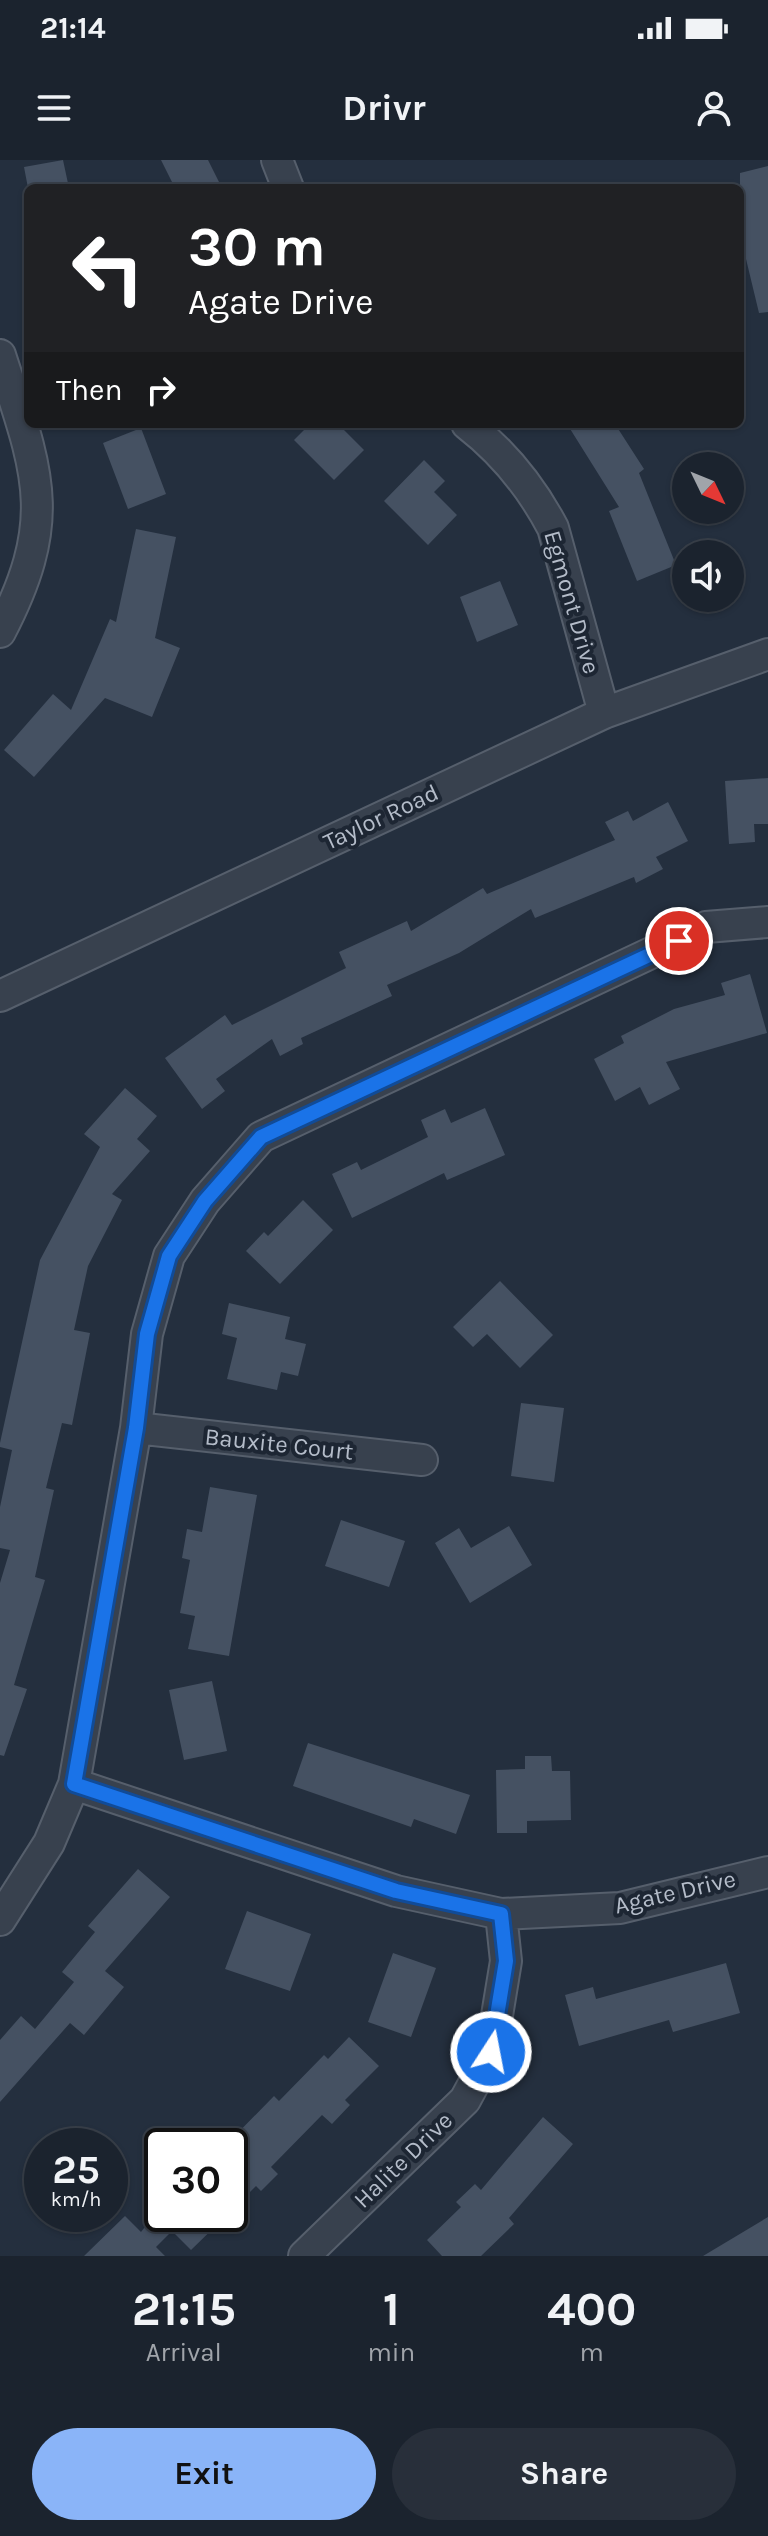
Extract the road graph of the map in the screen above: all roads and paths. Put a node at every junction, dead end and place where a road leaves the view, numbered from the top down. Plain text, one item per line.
1 (277, 160) edge
2 (286, 184) edge
3 (0, 355) edge
4 (472, 428) edge
5 (0, 632) edge
6 (768, 654) edge
7 (604, 713) junction
8 (768, 922) edge
9 (0, 996) edge
10 (136, 1428) junction
11 (422, 1460) dead end
12 (74, 1784) junction
13 (768, 1872) edge
14 (501, 1914) junction
15 (0, 1920) edge
16 (304, 2256) edge

1 - 2 street
3 - 5 street
4 - 7 street, Egmont Drive
6 - 7 street, Taylor Road
7 - 9 street, Taylor Road
8 - 10 street
10 - 11 street, Bauxite Court
10 - 12 street
12 - 14 street, Agate Drive
12 - 15 street
13 - 14 street, Agate Drive
14 - 16 street, Halite Drive

